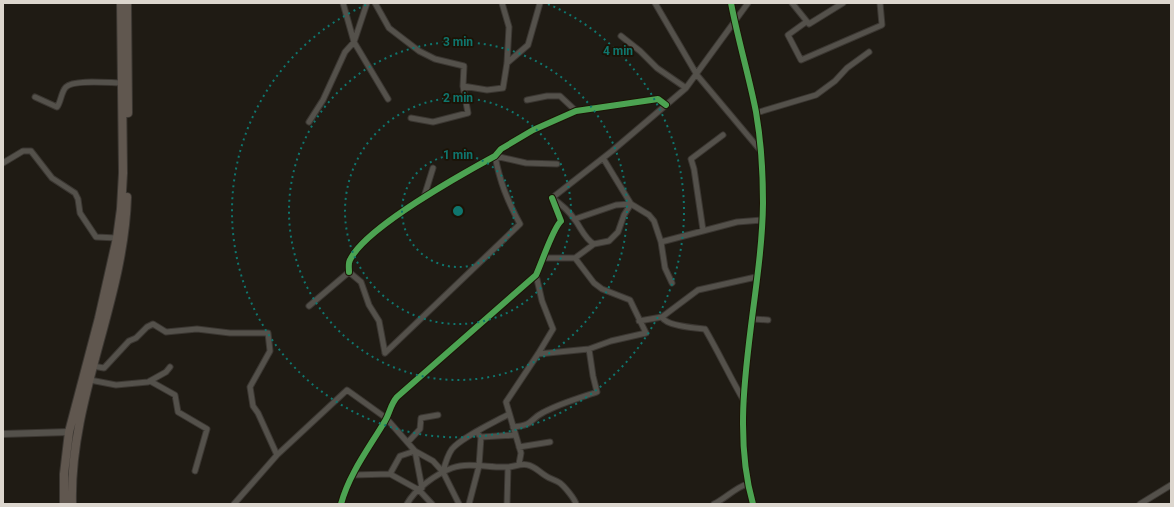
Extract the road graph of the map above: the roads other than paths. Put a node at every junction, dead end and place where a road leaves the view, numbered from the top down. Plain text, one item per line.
1 (121, 3) edge
2 (127, 3) edge
3 (343, 3) edge
4 (367, 3) edge
5 (375, 3) edge
6 (502, 3) edge
7 (540, 3) edge
8 (655, 3) edge
9 (731, 3) edge
10 (748, 3) edge
11 (792, 3) edge
12 (843, 3) edge
13 (880, 3) edge
14 (806, 22) junction
15 (735, 24) junction
16 (621, 36) dead end
17 (354, 42) junction
18 (869, 52) dead end
19 (507, 63) junction
20 (697, 75) junction
21 (122, 83) junction
22 (463, 86) junction
23 (686, 88) junction
24 (35, 97) dead end
25 (388, 99) dead end
26 (527, 100) dead end
27 (666, 105) junction
28 (576, 111) junction
29 (756, 113) junction
30 (411, 118) dead end
31 (309, 122) dead end
32 (722, 135) dead end
33 (760, 150) junction
34 (495, 156) junction
35 (603, 158) junction
36 (3, 163) edge
37 (557, 164) dead end
38 (433, 168) dead end
39 (424, 197) junction
40 (552, 198) junction
41 (632, 204) junction
42 (575, 220) junction
43 (762, 220) junction
44 (703, 230) junction
45 (117, 238) junction
46 (661, 242) junction
47 (594, 244) junction
48 (544, 258) junction
49 (575, 258) junction
50 (349, 272) junction
51 (536, 275) junction
52 (756, 277) junction
53 (672, 283) dead end
54 (309, 306) dead end
55 (662, 317) junction
56 (753, 319) junction
57 (768, 320) dead end
58 (639, 321) junction
59 (589, 349) junction
60 (538, 354) junction
61 (93, 366) junction
62 (170, 367) dead end
63 (90, 380) junction
64 (150, 381) junction
65 (744, 401) junction
66 (509, 414) junction
67 (438, 415) dead end
68 (386, 418) junction
69 (514, 427) junction
70 (69, 432) junction
71 (476, 433) junction
72 (3, 434) edge
73 (515, 436) junction
74 (481, 437) junction
75 (408, 442) junction
76 (550, 442) dead end
77 (519, 447) junction
78 (415, 451) junction
79 (277, 455) junction
80 (519, 464) junction
81 (479, 466) junction
82 (508, 467) junction
83 (195, 470) dead end
84 (443, 472) junction
85 (390, 474) junction
86 (353, 475) junction
87 (747, 484) junction
88 (1171, 485) edge
89 (420, 489) junction
90 (64, 504) edge
91 (72, 504) edge
92 (234, 504) edge
93 (341, 504) edge
94 (407, 504) edge
95 (432, 504) edge
96 (459, 504) edge
97 (469, 504) edge
98 (507, 504) edge
99 (576, 504) edge
100 (714, 504) edge
101 (753, 504) edge
102 (1140, 504) edge

1 - 21 main road
2 - 61 main road
3 - 17 street
4 - 17 street
5 - 22 street
6 - 19 street
7 - 19 street
8 - 20 street
9 - 15 street
10 - 15 street
11 - 14 street
12 - 14 street
13 - 14 street
15 - 20 street
15 - 29 street
16 - 23 street
17 - 25 street
17 - 31 street
18 - 29 street
19 - 22 street
20 - 23 street
20 - 33 street
21 - 24 street
21 - 45 main road
22 - 30 street
23 - 27 street
26 - 28 street
27 - 28 street
27 - 35 street
28 - 34 street
29 - 33 street
32 - 44 street
33 - 43 street
34 - 37 street
34 - 39 street
34 - 50 street
35 - 40 street
35 - 41 street
36 - 45 street
38 - 39 street
39 - 50 street
40 - 42 street
40 - 48 street
41 - 42 street
41 - 46 street
41 - 47 street
42 - 47 street
43 - 44 street
43 - 52 street
44 - 46 street
45 - 70 main road
46 - 53 street
47 - 49 street
48 - 49 street
48 - 51 street
49 - 58 street
50 - 54 street
51 - 60 street
51 - 68 street
52 - 55 street
52 - 56 street
55 - 58 street
55 - 65 street
56 - 57 street
56 - 65 street
58 - 59 street
59 - 60 street
59 - 69 street
60 - 66 street
61 - 63 main road
61 - 79 street
62 - 64 street
63 - 64 street
63 - 91 main road
64 - 83 street
65 - 87 street
66 - 69 street
66 - 71 street
67 - 75 street
68 - 75 street
68 - 79 street
68 - 86 street
69 - 73 street
70 - 72 street
70 - 90 main road
71 - 74 street
71 - 84 street
73 - 74 street
73 - 77 street
74 - 81 street
75 - 78 street
76 - 77 street
77 - 80 street
78 - 84 street
78 - 85 street
78 - 89 street
79 - 92 street
80 - 82 street
80 - 99 street
81 - 82 street
81 - 84 street
81 - 97 street
82 - 98 street
84 - 89 street
84 - 96 street
85 - 86 street
85 - 89 street
86 - 93 street
87 - 100 street
87 - 101 street
88 - 102 street
89 - 94 street
89 - 95 street

